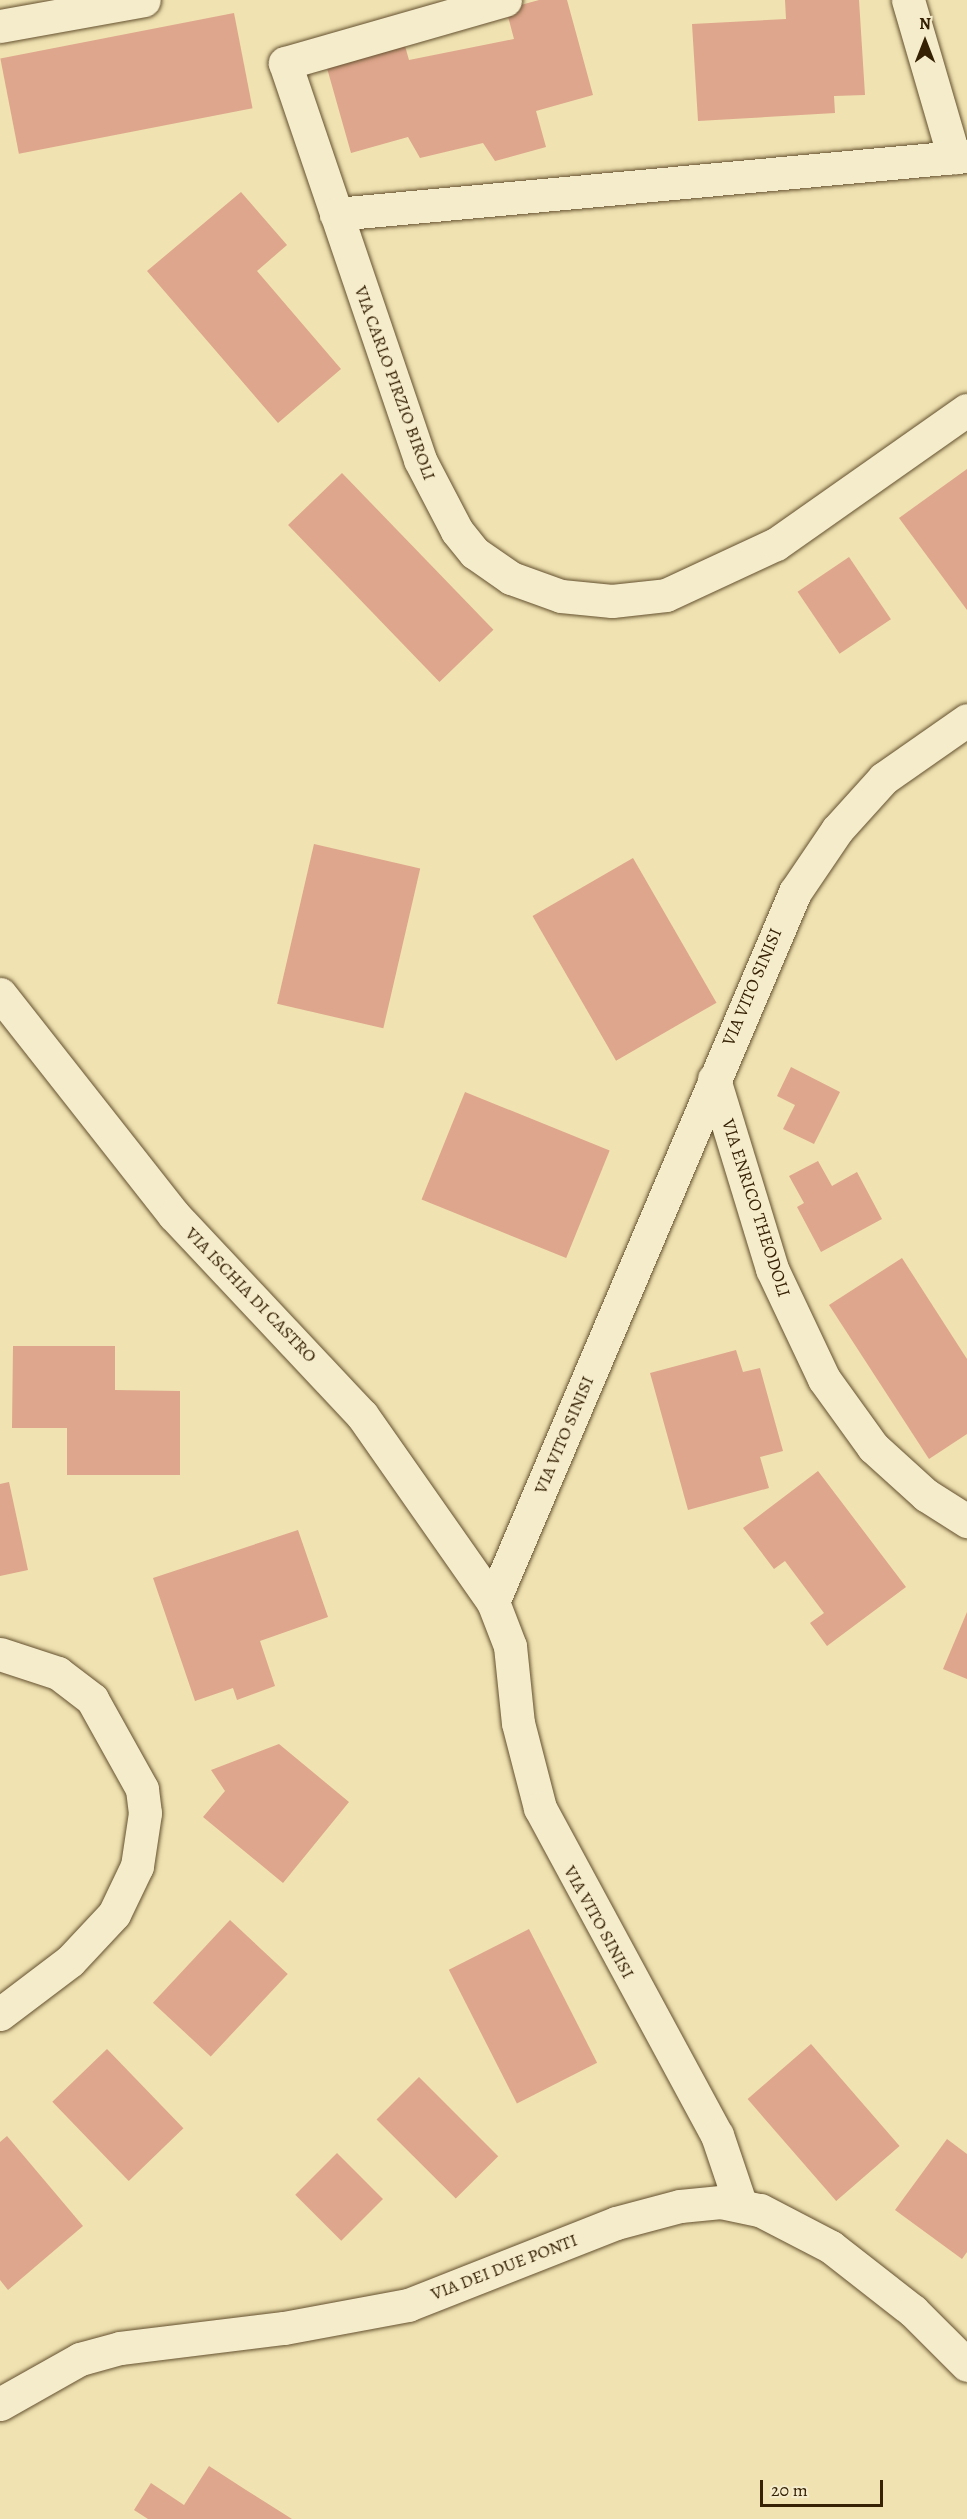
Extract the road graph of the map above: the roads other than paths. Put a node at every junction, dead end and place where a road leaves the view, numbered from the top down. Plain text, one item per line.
1 (144, 0) edge
2 (505, 0) edge
3 (909, 0) edge
4 (0, 26) edge
5 (961, 156) edge
6 (336, 214) junction
7 (967, 410) edge
8 (967, 720) edge
9 (0, 994) edge
10 (714, 1079) junction
11 (967, 1521) edge
12 (494, 1602) junction
13 (0, 1654) edge
14 (0, 2014) edge
15 (740, 2203) junction
16 (967, 2365) edge
17 (0, 2404) edge

1 - 4 street
2 - 6 street, VIA CARLO PIRZIO BIROLI
3 - 5 street
5 - 6 street
6 - 7 street, VIA CARLO PIRZIO BIROLI
8 - 10 street, VIA VITO SINISI
9 - 12 street, VIA ISCHIA DI CASTRO
10 - 11 street, VIA ENRICO THEODOLI
10 - 12 street, VIA VITO SINISI
12 - 15 street, VIA VITO SINISI
13 - 14 street
15 - 16 street, VIA DEI DUE PONTI
15 - 17 street, VIA DEI DUE PONTI

